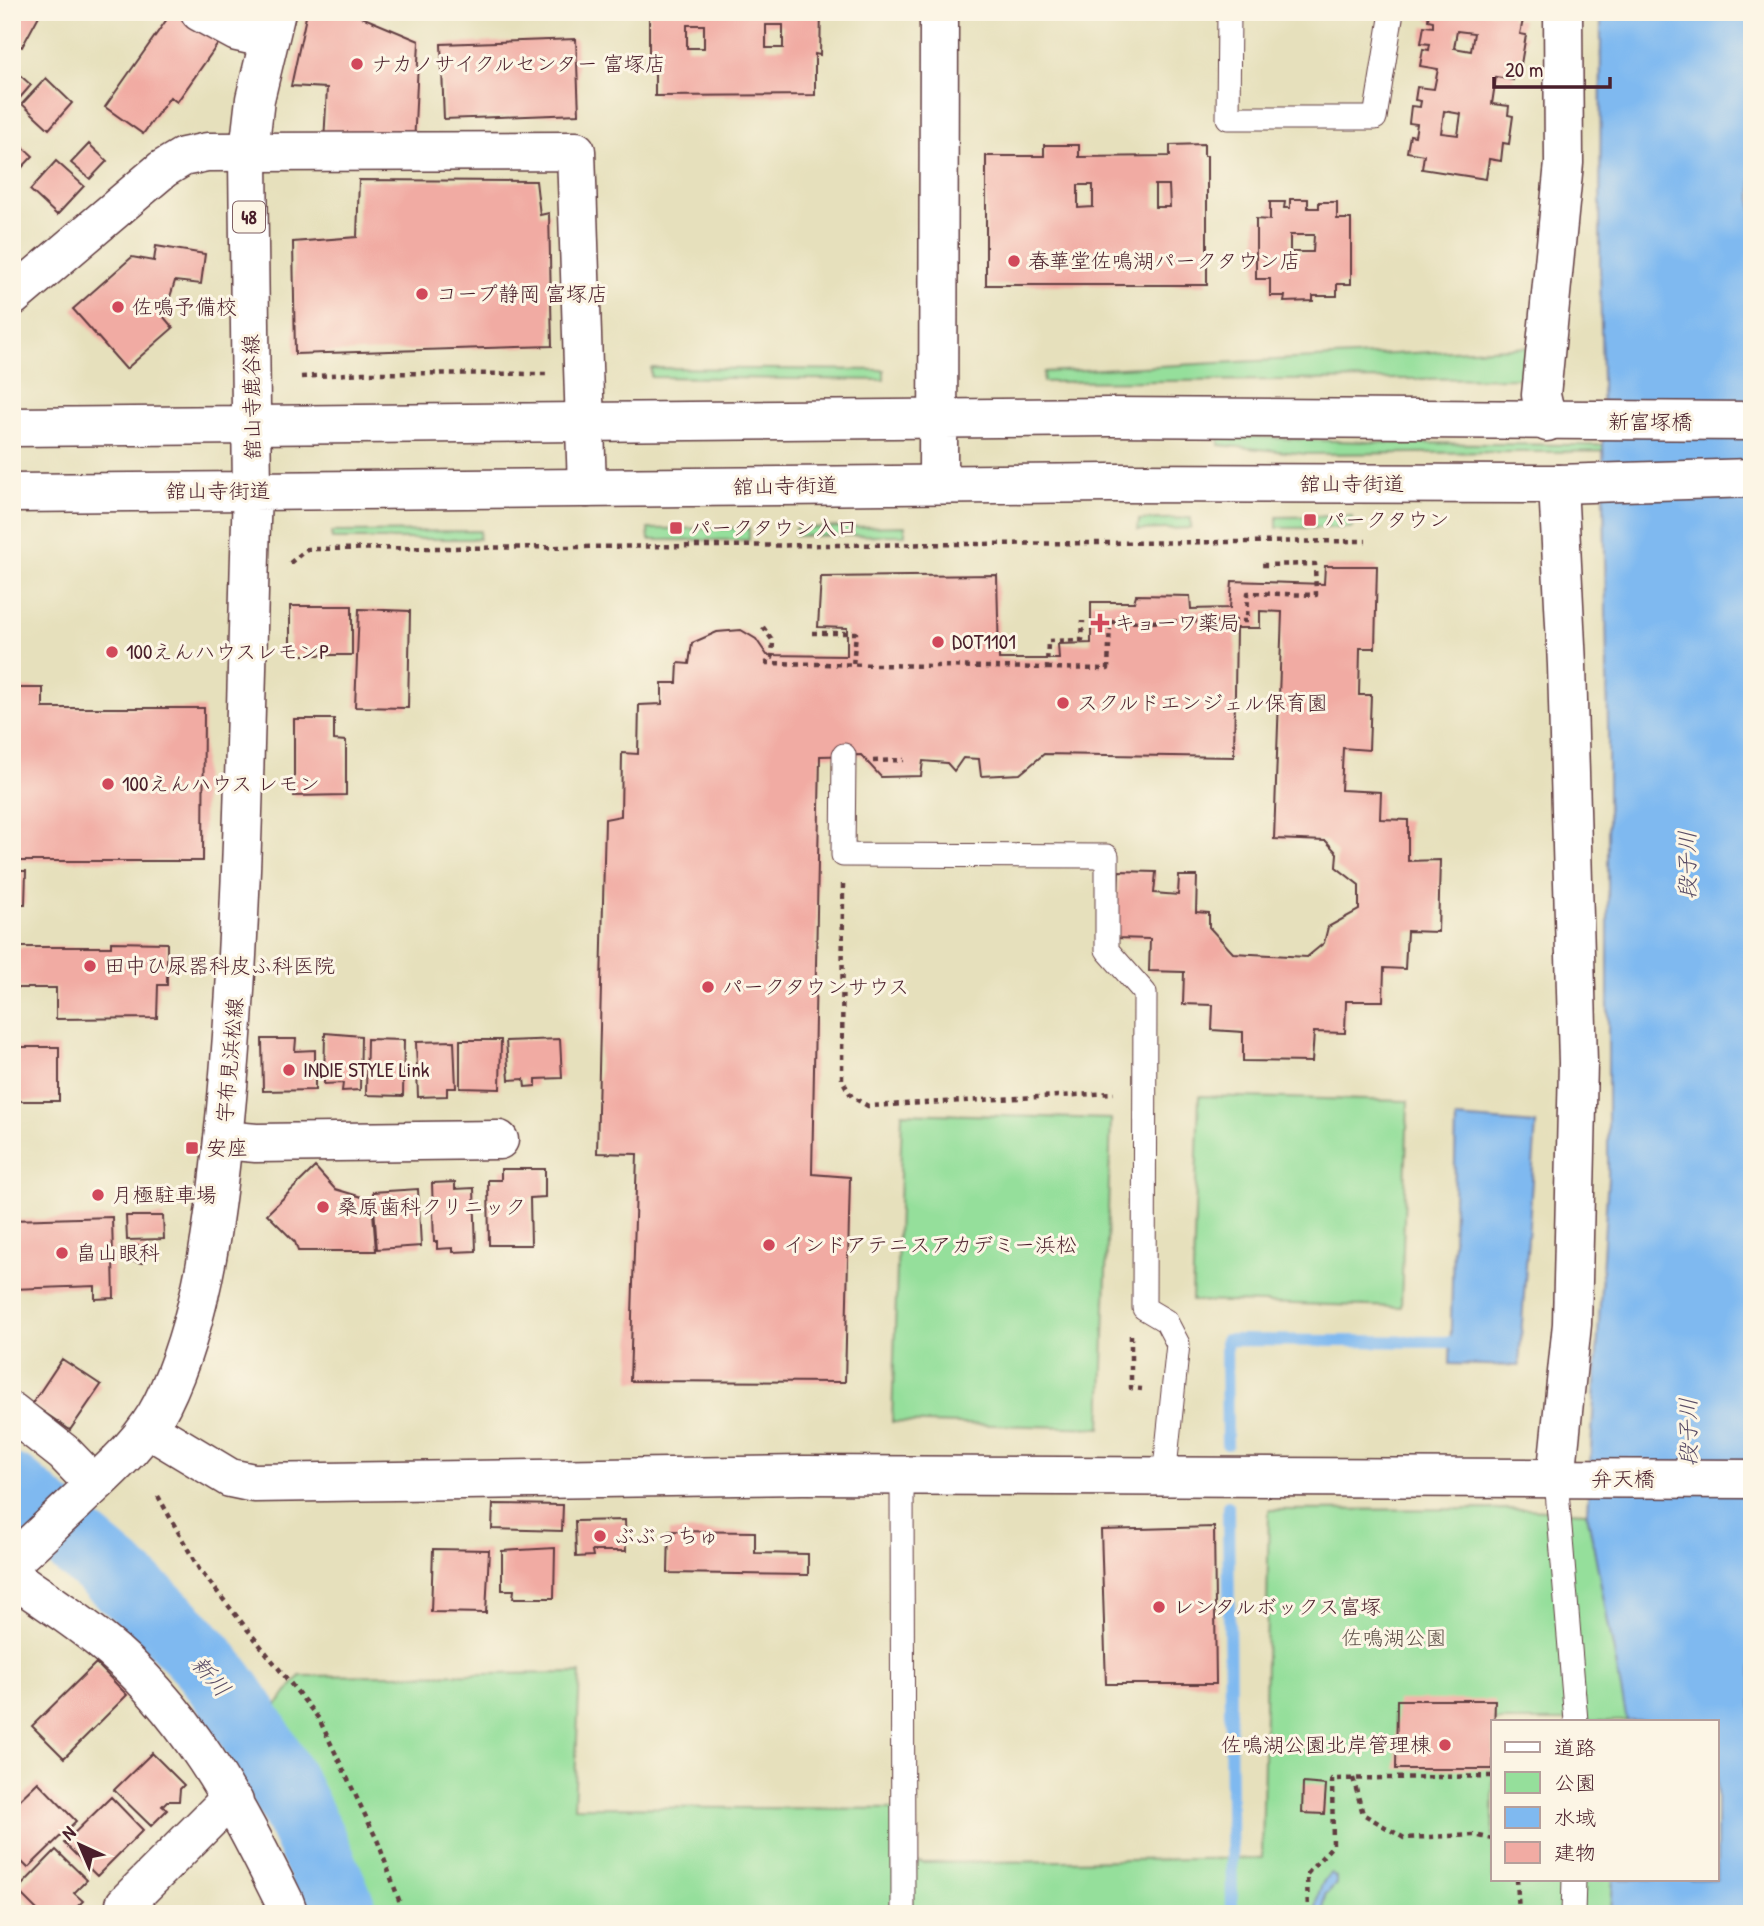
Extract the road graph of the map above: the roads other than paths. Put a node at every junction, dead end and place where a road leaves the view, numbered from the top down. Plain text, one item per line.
1 (200, 12) edge
2 (939, 12) edge
3 (1228, 12) edge
4 (1392, 12) edge
5 (1563, 12) edge
6 (273, 26) edge
7 (249, 152) junction
8 (12, 296) edge
9 (938, 418) junction
10 (1752, 421) edge
11 (586, 422) junction
12 (1547, 422) junction
13 (253, 425) junction
14 (12, 427) edge
15 (1752, 478) edge
16 (938, 484) junction
17 (1558, 484) junction
18 (587, 488) junction
19 (252, 491) junction
20 (12, 493) edge
21 (844, 755) dead end
22 (223, 1140) junction
23 (499, 1140) dead end
24 (12, 1412) edge
25 (147, 1428) junction
26 (902, 1476) junction
27 (1164, 1478) junction
28 (1567, 1479) junction
29 (1752, 1479) edge
30 (89, 1489) junction
31 (15, 1564) edge
32 (1576, 1720) edge
33 (234, 1802) junction
34 (1574, 1881) edge
35 (125, 1904) dead end
36 (284, 1914) edge
37 (904, 1914) edge
38 (1573, 1914) edge

1 - 6 street
2 - 9 street
3 - 4 lane
5 - 12 street
6 - 7 street, 舘山寺鹿谷線 / 48
7 - 8 street
7 - 11 street
7 - 13 street, 舘山寺鹿谷線 / 48
9 - 11 street
9 - 12 street
9 - 16 street
10 - 12 street, 新富塚橋
11 - 13 street
11 - 18 street
13 - 14 street
13 - 19 street, 舘山寺鹿谷線 / 48
15 - 17 street
16 - 17 street, 舘山寺街道
16 - 18 street, 舘山寺街道
17 - 28 street
18 - 19 street, 舘山寺街道
19 - 20 street, 舘山寺街道
19 - 22 street, 宇布見浜松線
21 - 27 lane
22 - 23 street
22 - 25 street, 宇布見浜松線
24 - 30 street
25 - 26 street, 弁天橋
25 - 30 street, 宇布見浜松線
26 - 27 street, 弁天橋
26 - 37 lane
27 - 28 street, 弁天橋
28 - 29 street, 弁天橋
28 - 32 lane
30 - 31 street, 宇布見浜松線
31 - 33 street
33 - 35 street
33 - 36 street
34 - 38 lane

